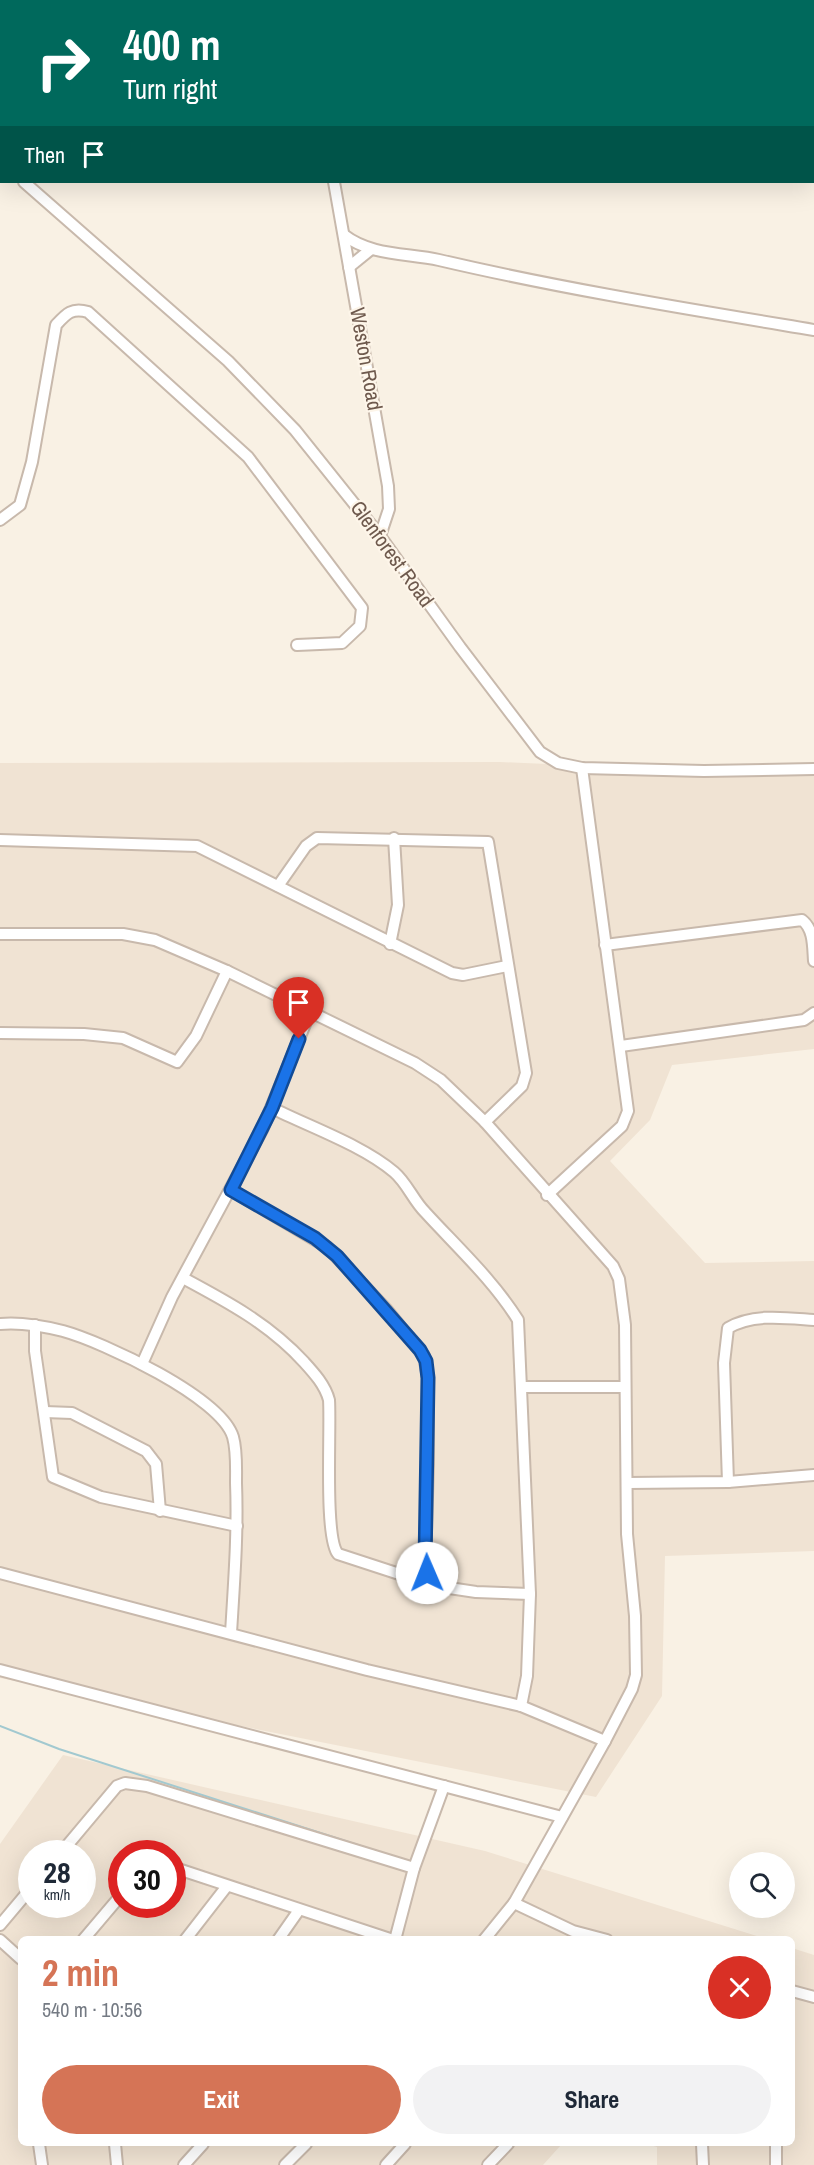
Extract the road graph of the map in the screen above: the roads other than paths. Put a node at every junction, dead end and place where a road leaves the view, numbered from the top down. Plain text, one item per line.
1 (25, 183) edge
2 (334, 183) edge
3 (344, 235) junction
4 (370, 250) junction
5 (349, 267) junction
6 (814, 330) edge
7 (0, 520) edge
8 (380, 536) junction
9 (297, 645) dead end
10 (582, 768) junction
11 (814, 769) edge
12 (394, 838) junction
13 (0, 840) edge
14 (278, 886) junction
15 (0, 934) edge
16 (390, 944) junction
17 (605, 945) junction
18 (814, 961) edge
19 (507, 966) junction
20 (227, 971) junction
21 (310, 1011) junction
22 (814, 1013) edge
23 (0, 1033) edge
24 (621, 1046) junction
25 (272, 1108) junction
26 (485, 1122) junction
27 (231, 1190) junction
28 (547, 1195) junction
29 (183, 1278) junction
30 (814, 1320) edge
31 (0, 1324) edge
32 (35, 1325) junction
33 (142, 1364) junction
34 (522, 1387) junction
35 (625, 1387) junction
36 (45, 1412) junction
37 (814, 1475) edge
38 (728, 1482) junction
39 (628, 1483) junction
40 (160, 1511) junction
41 (237, 1526) junction
42 (0, 1573) edge
43 (436, 1586) junction
44 (530, 1594) junction
45 (231, 1633) junction
46 (0, 1670) edge
47 (521, 1706) junction
48 (605, 1741) junction
49 (444, 1786) junction
50 (562, 1817) junction
51 (72, 1840) edge
52 (414, 1868) junction
53 (186, 1872) edge
54 (226, 1886) junction
55 (514, 1903) junction
56 (18, 1904) edge
57 (108, 1910) edge
58 (299, 1910) junction
59 (0, 1925) edge
60 (571, 1935) edge
61 (86, 1936) edge
62 (188, 1936) edge
63 (281, 1936) edge
64 (381, 1936) edge
65 (395, 1936) edge
66 (487, 1936) edge
67 (0, 1940) edge
68 (18, 1956) edge
69 (795, 1992) edge
70 (814, 1997) edge
71 (39, 2146) edge
72 (115, 2146) edge
73 (201, 2146) edge
74 (304, 2146) edge
75 (400, 2146) edge
76 (506, 2146) edge
77 (702, 2146) edge
78 (776, 2146) edge
79 (42, 2165) edge
80 (117, 2165) edge
81 (184, 2165) edge
82 (285, 2165) edge
83 (386, 2165) edge
84 (488, 2165) edge
85 (703, 2165) edge
86 (776, 2165) edge

1 - 8 street, Glenforest Road
2 - 3 street, Weston Road
3 - 4 street
3 - 5 street, Weston Road
4 - 5 street
4 - 6 street
5 - 8 street, Weston Road
7 - 9 street
8 - 10 street, Glenforest Road
10 - 11 street, Glenforest Road
10 - 17 street
12 - 14 street
12 - 16 street
12 - 19 street
13 - 14 street
14 - 16 street
15 - 20 street
16 - 19 street
17 - 18 street
17 - 24 street
19 - 26 street
20 - 21 street
20 - 23 street
21 - 25 street
21 - 26 street
22 - 24 street
24 - 28 street
25 - 27 street
25 - 34 street
26 - 28 street
27 - 29 street
27 - 43 street
28 - 35 street
29 - 33 street
29 - 43 street
30 - 38 street
31 - 32 street
32 - 33 street
32 - 36 street
33 - 41 street
34 - 35 street
34 - 44 street
35 - 39 street
36 - 40 street
36 - 40 street
37 - 38 street
38 - 39 street
39 - 48 street
40 - 41 street
41 - 45 street
42 - 45 street
43 - 44 street
44 - 47 street
45 - 47 street
46 - 49 street
47 - 48 street
48 - 50 street
49 - 50 street
49 - 52 street
50 - 55 street
51 - 52 street
52 - 65 street
53 - 54 street
54 - 58 street
54 - 62 street
55 - 60 street
55 - 66 street
56 - 59 street
57 - 61 street
58 - 63 street
58 - 64 street
67 - 68 street
69 - 70 street
71 - 79 street
72 - 80 street
73 - 81 street
74 - 82 street
75 - 83 street
76 - 84 street
77 - 85 street
78 - 86 street

